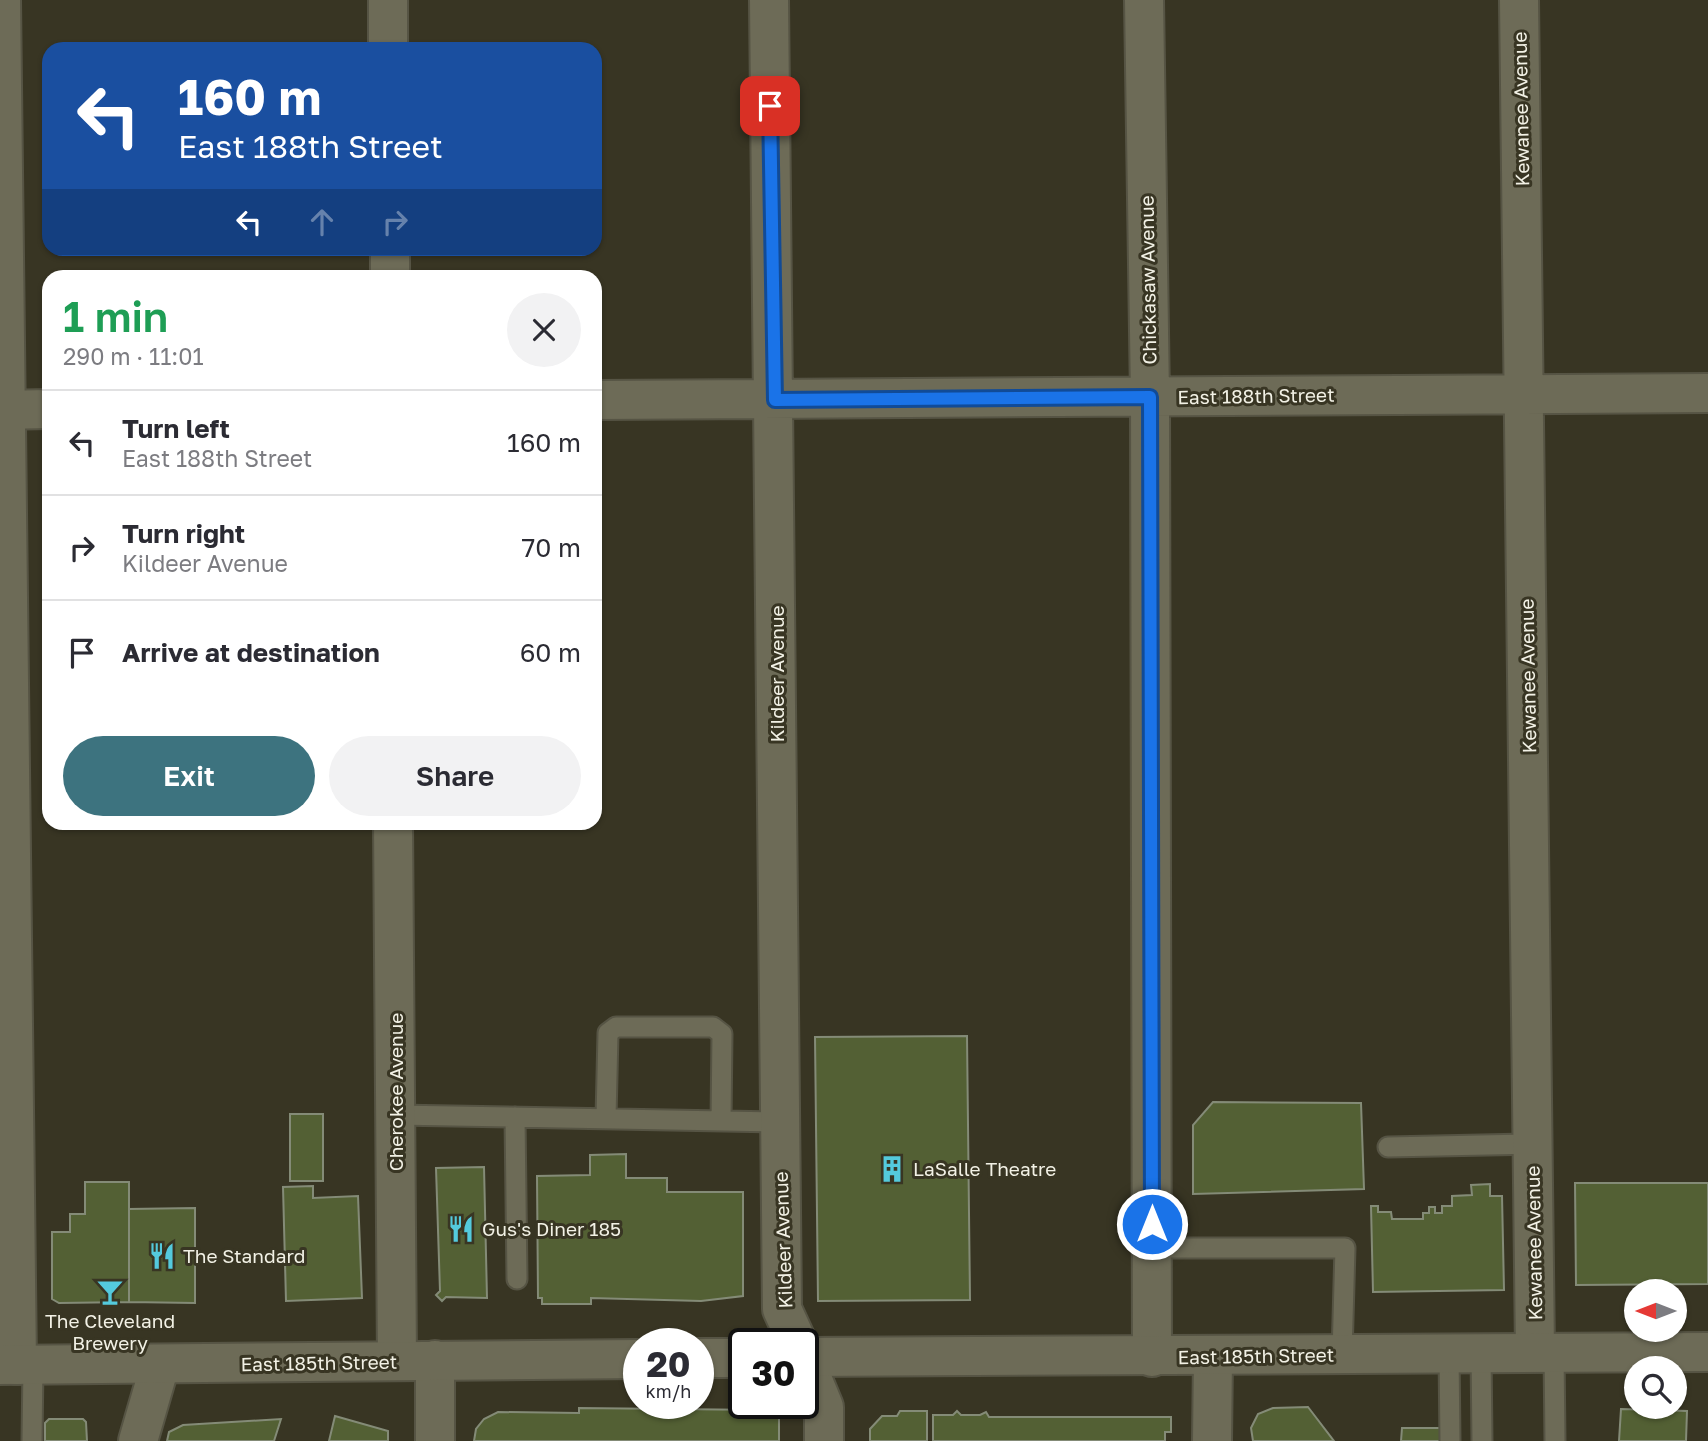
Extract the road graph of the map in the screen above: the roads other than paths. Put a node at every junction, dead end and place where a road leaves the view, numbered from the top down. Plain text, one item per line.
1 (1, 0) edge
2 (388, 0) edge
3 (769, 0) edge
4 (1144, 0) edge
5 (1519, 0) edge
6 (388, 42) edge
7 (1525, 393) junction
8 (1708, 393) edge
9 (1150, 397) junction
10 (602, 400) edge
11 (775, 400) junction
12 (42, 409) edge
13 (4, 410) edge
14 (393, 830) edge
15 (396, 1115) junction
16 (515, 1117) junction
17 (606, 1118) junction
18 (721, 1121) junction
19 (780, 1122) junction
20 (1532, 1144) junction
21 (1388, 1147) dead end
22 (1152, 1248) junction
23 (517, 1279) dead end
24 (791, 1328) edge
25 (1544, 1352) junction
26 (1708, 1352) edge
27 (1465, 1353) junction
28 (1342, 1355) junction
29 (819, 1357) edge
30 (1152, 1357) junction
31 (1213, 1357) junction
32 (623, 1359) edge
33 (435, 1360) junction
34 (397, 1361) junction
35 (17, 1365) edge
36 (160, 1365) junction
37 (819, 1394) edge
38 (32, 1441) edge
39 (138, 1441) edge
40 (435, 1441) edge
41 (824, 1441) edge
42 (1212, 1441) edge
43 (1450, 1441) edge
44 (1482, 1441) edge
45 (1555, 1441) edge

1 - 13 street
2 - 6 street
3 - 11 street, Kildeer Avenue
4 - 9 street, Chickasaw Avenue
5 - 7 street, Kewanee Avenue
7 - 8 street, East 188th Street
7 - 9 street, East 188th Street
7 - 20 street, Kewanee Avenue
9 - 11 street, East 188th Street
9 - 22 street, Chickasaw Avenue
10 - 11 street, East 188th Street
11 - 19 street, Kildeer Avenue
12 - 13 street
13 - 35 street
14 - 15 street, Cherokee Avenue
15 - 16 lane
15 - 34 street, Cherokee Avenue
16 - 17 lane
16 - 23 lane
17 - 18 lane
17 - 18 lane
18 - 19 lane
19 - 24 street, Kildeer Avenue
20 - 21 lane
20 - 25 street, Kewanee Avenue
22 - 28 lane
22 - 30 street, Chickasaw Avenue
25 - 26 street, East 185th Street
25 - 27 street, East 185th Street
25 - 45 lane
27 - 28 street, East 185th Street
27 - 43 lane
27 - 44 lane
28 - 31 street, East 185th Street
29 - 30 street, East 185th Street
30 - 31 street, East 185th Street
31 - 42 street
32 - 33 street, East 185th Street
33 - 34 street, East 185th Street
33 - 40 street
34 - 36 street, East 185th Street
35 - 36 street, East 185th Street
35 - 38 lane
36 - 39 street
37 - 41 street

